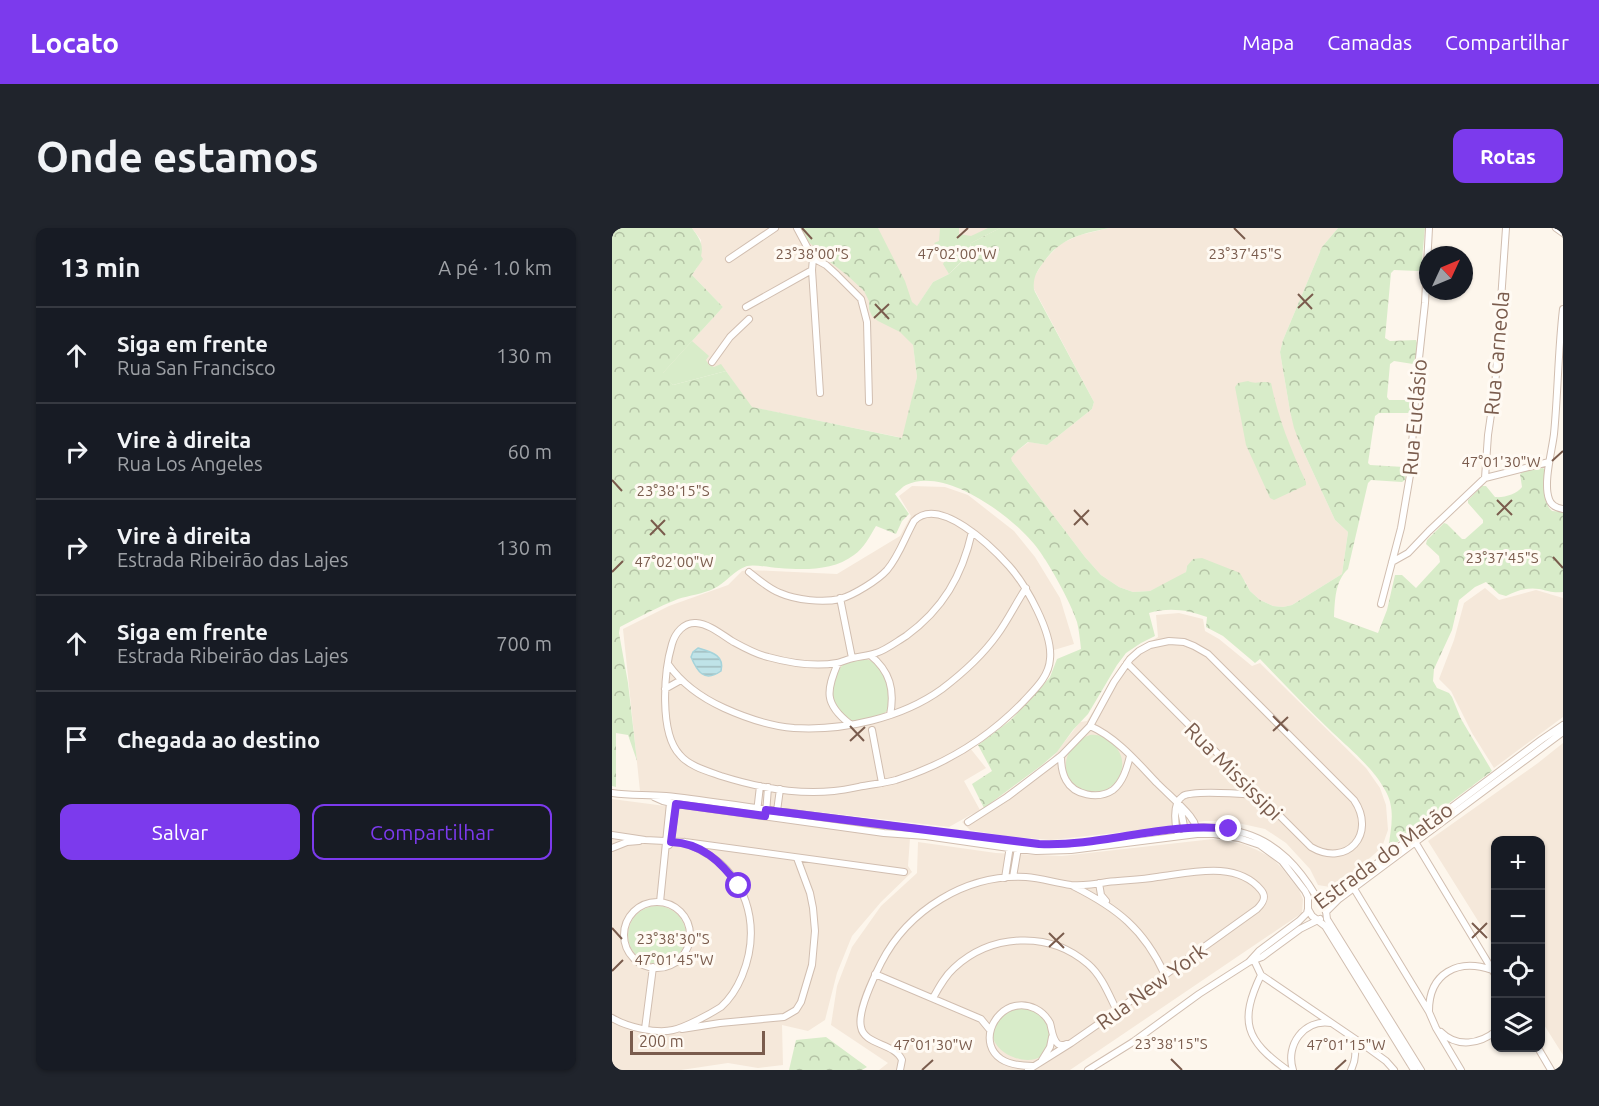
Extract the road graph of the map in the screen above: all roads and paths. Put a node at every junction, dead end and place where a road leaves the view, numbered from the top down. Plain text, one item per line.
1 (775, 228) edge
2 (797, 228) edge
3 (1429, 228) edge
4 (1506, 228) edge
5 (1556, 228) edge
6 (1563, 233) edge
7 (813, 258) junction
8 (729, 259) dead end
9 (812, 270) junction
10 (746, 308) dead end
11 (1563, 309) edge
12 (749, 319) dead end
13 (712, 362) dead end
14 (820, 393) dead end
15 (869, 402) dead end
16 (1549, 462) junction
17 (1485, 478) junction
18 (1561, 509) edge
19 (972, 532) junction
20 (1392, 562) junction
21 (749, 572) dead end
22 (1026, 588) junction
23 (840, 598) junction
24 (1381, 604) dead end
25 (870, 655) junction
26 (852, 658) junction
27 (668, 663) junction
28 (838, 663) junction
29 (1127, 663) junction
30 (681, 680) junction
31 (665, 689) junction
32 (838, 715) junction
33 (890, 715) junction
34 (878, 718) junction
35 (860, 723) junction
36 (850, 724) junction
37 (1563, 725) edge
38 (1090, 726) junction
39 (834, 727) junction
40 (872, 730) junction
41 (1563, 732) edge
42 (1061, 756) junction
43 (1130, 756) junction
44 (882, 783) junction
45 (760, 786) junction
46 (768, 788) junction
47 (780, 789) junction
48 (612, 793) edge
49 (1258, 795) junction
50 (674, 802) junction
51 (1179, 804) junction
52 (757, 812) junction
53 (766, 813) junction
54 (780, 814) junction
55 (968, 822) dead end
56 (1197, 831) junction
57 (1185, 832) junction
58 (1177, 833) junction
59 (612, 835) edge
60 (645, 840) junction
61 (1414, 840) junction
62 (685, 842) junction
63 (668, 843) junction
64 (1010, 845) junction
65 (1018, 846) junction
66 (612, 848) edge
67 (727, 848) junction
68 (797, 858) junction
69 (721, 864) junction
70 (904, 872) dead end
71 (1013, 877) junction
72 (1005, 878) junction
73 (1099, 883) junction
74 (1072, 885) junction
75 (1352, 886) junction
76 (660, 902) junction
77 (1319, 902) junction
78 (1108, 904) junction
79 (1308, 909) junction
80 (1327, 911) junction
81 (1318, 920) junction
82 (1252, 960) junction
83 (652, 967) junction
84 (1491, 968) edge
85 (1491, 972) edge
86 (875, 974) junction
87 (1165, 975) junction
88 (1261, 975) junction
89 (933, 998) junction
90 (716, 1010) junction
91 (1118, 1011) junction
92 (1430, 1012) junction
93 (997, 1016) junction
94 (612, 1018) edge
95 (981, 1019) junction
96 (720, 1023) junction
97 (1332, 1023) junction
98 (1436, 1028) junction
99 (645, 1029) junction
100 (672, 1030) junction
101 (990, 1030) junction
102 (1053, 1033) junction
103 (1491, 1034) edge
104 (1349, 1035) junction
105 (1071, 1043) junction
106 (1541, 1052) edge
107 (1006, 1061) junction
108 (1039, 1064) junction
109 (900, 1070) edge
110 (1012, 1070) edge
111 (1028, 1070) edge
112 (1088, 1070) edge
113 (1287, 1070) edge
114 (1293, 1070) edge
115 (1351, 1070) edge
116 (1394, 1070) edge
117 (1414, 1070) edge
118 (1421, 1070) edge
119 (1461, 1070) edge
120 (1551, 1070) edge

1 - 8 street
2 - 7 street
3 - 20 street, Rua Euclásio
4 - 17 street, Rua Carneola
5 - 6 street
7 - 9 street
7 - 15 street
9 - 10 street
9 - 14 street
11 - 16 street
12 - 13 street
16 - 17 street
16 - 18 street
17 - 20 street
19 - 22 street
19 - 23 street
19 - 25 street
20 - 24 street, Rua Euclásio
21 - 23 street
22 - 33 street
22 - 44 street
23 - 26 street
25 - 26 street
25 - 33 street
26 - 28 street
27 - 28 street
27 - 30 street
27 - 31 street
28 - 32 street
29 - 38 street
29 - 49 street, Rua Mississipi
29 - 49 street, Rua Mississipi
30 - 31 street
30 - 39 street
31 - 45 street
32 - 36 street
32 - 39 street
33 - 34 street
34 - 35 street
34 - 40 street
35 - 36 street
35 - 40 street
36 - 39 street
37 - 61 street, Estrada do Matão
38 - 42 street
38 - 43 street
40 - 44 street
41 - 61 street, Estrada do Matão
42 - 43 street
42 - 55 street
43 - 51 street
44 - 47 street
45 - 46 street
45 - 52 street
46 - 47 street
46 - 53 street
47 - 54 street
48 - 50 street
49 - 51 street
50 - 52 street
50 - 63 street
51 - 56 street
51 - 57 street
51 - 58 street
52 - 53 street
53 - 54 street
54 - 64 street
56 - 57 street
56 - 77 street
56 - 79 street
57 - 58 street
58 - 65 street
59 - 60 street
60 - 63 street
60 - 66 street
61 - 75 street, Estrada do Matão
61 - 84 street
62 - 63 street
62 - 67 street
62 - 69 street
63 - 76 street
64 - 65 street
64 - 72 street
65 - 71 street
67 - 68 street
67 - 69 street
68 - 70 street
68 - 96 street
69 - 90 street
71 - 72 street
71 - 74 street
72 - 86 street
73 - 74 street
73 - 78 street
73 - 87 street, Rua New York
74 - 78 street
75 - 77 street, Estrada do Matão
75 - 80 street, Estrada do Matão
75 - 92 street
76 - 83 street
76 - 83 street
77 - 79 street, Estrada do Matão
77 - 80 street
78 - 87 street
79 - 81 street
79 - 82 street, Estrada do Matão
80 - 81 street
80 - 118 street
81 - 82 street
81 - 117 street
82 - 88 street
82 - 112 street, Estrada do Matão
83 - 99 street
85 - 92 street
86 - 89 street
86 - 109 street
87 - 91 street, Rua New York
88 - 97 street
88 - 113 street
89 - 91 street
89 - 95 street
90 - 96 street
90 - 100 street
91 - 105 street, Rua New York
92 - 98 street
93 - 95 street
93 - 101 street
93 - 102 street
94 - 99 street
95 - 101 street
96 - 100 street
97 - 104 street
97 - 114 street
98 - 103 street
98 - 119 street
99 - 100 street
101 - 107 street
102 - 105 street
102 - 108 street
104 - 115 street
104 - 116 street
105 - 108 street, Rua New York
106 - 120 street
107 - 108 street
107 - 110 street
108 - 111 street, Rua New York

